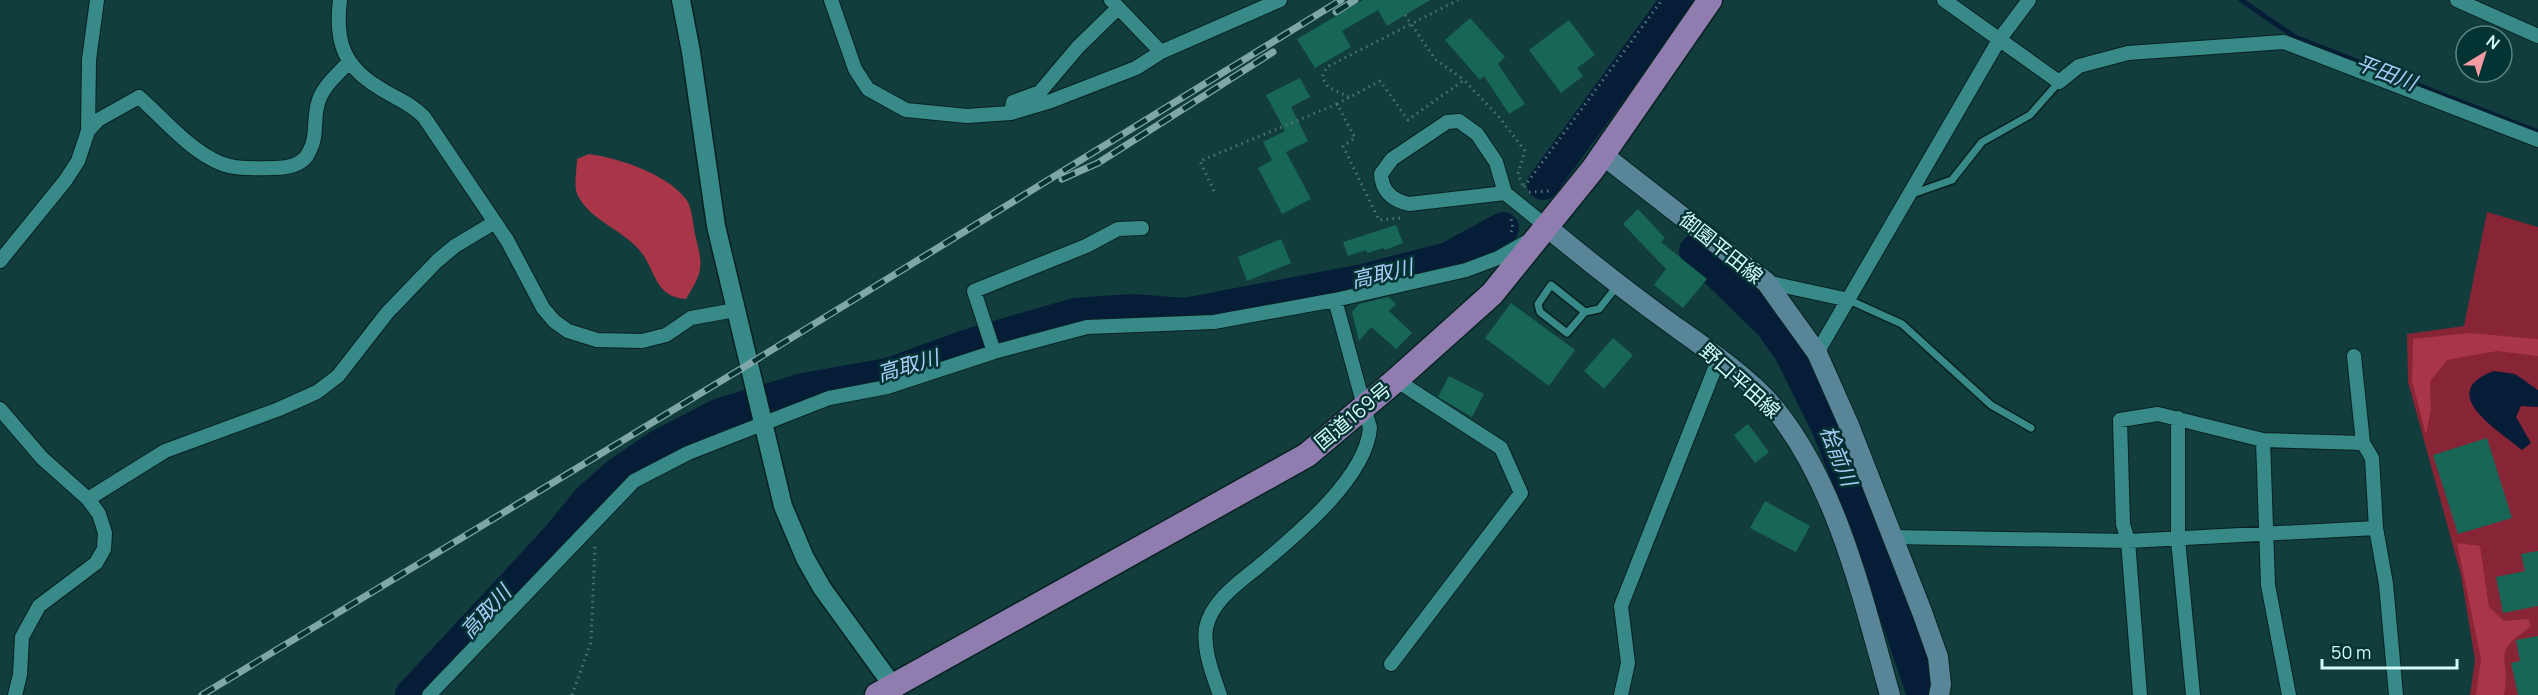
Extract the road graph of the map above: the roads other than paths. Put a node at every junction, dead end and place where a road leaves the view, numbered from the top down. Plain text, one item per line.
1 (97, 0) edge
2 (340, 0) edge
3 (681, 0) edge
4 (831, 0) edge
5 (1280, 0) edge
6 (1710, 0) edge
7 (1944, 0) edge
8 (2029, 0) edge
9 (2457, 0) edge
10 (1115, 4) edge
11 (2538, 36) edge
12 (1999, 40) junction
13 (1161, 52) junction
14 (348, 63) junction
15 (2059, 82) junction
16 (1011, 113) junction
17 (88, 131) junction
18 (2538, 140) edge
19 (1603, 155) junction
20 (1505, 193) junction
21 (1911, 194) junction
22 (495, 222) junction
23 (1547, 227) junction
24 (1142, 228) dead end
25 (0, 261) edge
26 (1766, 282) junction
27 (1618, 285) junction
28 (1335, 300) junction
29 (1849, 300) junction
30 (735, 310) junction
31 (1585, 312) junction
32 (990, 343) junction
33 (1817, 352) junction
34 (2354, 356) dead end
35 (1719, 358) junction
36 (1396, 380) junction
37 (1364, 407) junction
38 (0, 409) edge
39 (2178, 418) junction
40 (763, 419) junction
41 (2031, 428) dead end
42 (2264, 440) junction
43 (2363, 443) junction
44 (88, 499) junction
45 (2376, 528) junction
46 (2265, 536) junction
47 (1893, 537) junction
48 (2178, 540) junction
49 (2128, 541) junction
50 (1391, 664) dead end
51 (885, 691) edge
52 (15, 695) edge
53 (429, 695) edge
54 (1220, 695) edge
55 (1621, 695) edge
56 (1890, 695) edge
57 (1939, 695) edge
58 (2140, 695) edge
59 (2193, 695) edge
60 (2289, 695) edge
61 (2396, 695) edge

1 - 17 street
2 - 14 street
3 - 30 street
4 - 16 street
5 - 13 street
6 - 19 highway, 国道169号
7 - 12 street
8 - 12 street
9 - 11 street
10 - 13 street
10 - 16 street
12 - 15 street
12 - 21 street
13 - 16 street
14 - 17 street
14 - 22 street
15 - 18 street
15 - 21 lane
17 - 25 street
19 - 23 highway, 国道169号
19 - 26 main road, 御園平田線
20 - 20 street
20 - 23 street
21 - 29 street
22 - 30 street
22 - 44 street
23 - 27 main road, 野口平田線
23 - 28 street
23 - 36 highway, 国道169号
24 - 32 street
26 - 29 street
26 - 33 main road, 御園平田線
27 - 31 lane
27 - 35 main road, 野口平田線
28 - 32 street
28 - 37 street
29 - 33 street
29 - 41 lane
30 - 40 street
31 - 31 lane
32 - 40 street
33 - 47 main road, 御園平田線
34 - 43 street
35 - 55 street
35 - 56 main road, 野口平田線
36 - 37 highway, 国道169号
36 - 50 street
37 - 51 highway, 国道169号
37 - 54 street
38 - 44 street
39 - 42 street
39 - 48 street
39 - 49 street
40 - 51 street
40 - 53 street
42 - 43 street
42 - 46 street
43 - 45 street
44 - 52 street
45 - 46 street
45 - 61 street
46 - 48 street
46 - 60 street
47 - 49 street
47 - 57 main road, 御園平田線
48 - 49 street
48 - 59 street
49 - 58 street

